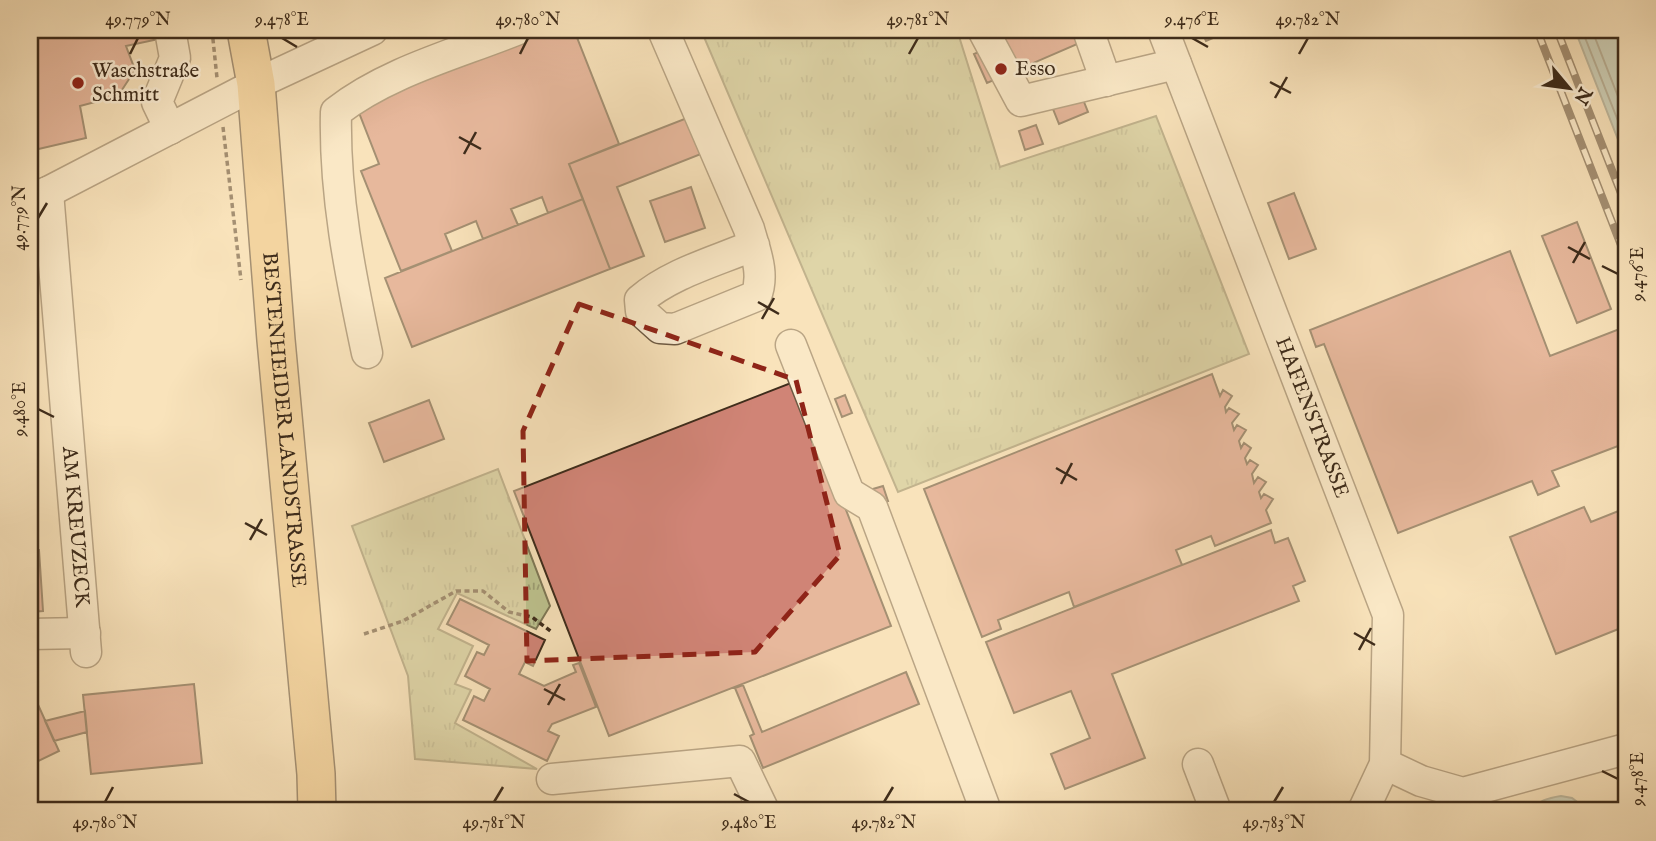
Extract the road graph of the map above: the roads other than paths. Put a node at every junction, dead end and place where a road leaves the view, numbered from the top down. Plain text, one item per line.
1 (170, 30) edge
2 (246, 30) edge
3 (372, 30) edge
4 (516, 30) edge
5 (663, 30) edge
6 (982, 30) edge
7 (1088, 30) edge
8 (1163, 30) edge
9 (1176, 64) junction
10 (1105, 80) junction
11 (256, 84) junction
12 (170, 129) junction
13 (39, 195) edge
14 (754, 245) dead end
15 (791, 345) dead end
16 (367, 353) dead end
17 (30, 634) edge
18 (1626, 749) edge
19 (1198, 764) dead end
20 (1385, 764) junction
21 (552, 779) dead end
22 (1465, 802) edge
23 (317, 811) edge
24 (764, 811) edge
25 (986, 811) edge
26 (1216, 811) edge
27 (1363, 811) edge

1 - 12 street
2 - 11 main road, BESTENHEIDER LANDSTRASSE
3 - 11 street
4 - 16 street
5 - 14 street
6 - 10 street
7 - 10 street
8 - 9 street, HAFENSTRASSE
9 - 10 street
9 - 20 street, HAFENSTRASSE
11 - 12 street
11 - 23 main road, BESTENHEIDER LANDSTRASSE
12 - 13 street
13 - 17 street, AM KREUZECK
15 - 25 street
18 - 22 street
19 - 26 street
20 - 22 street
20 - 27 street, HAFENSTRASSE
21 - 24 street

